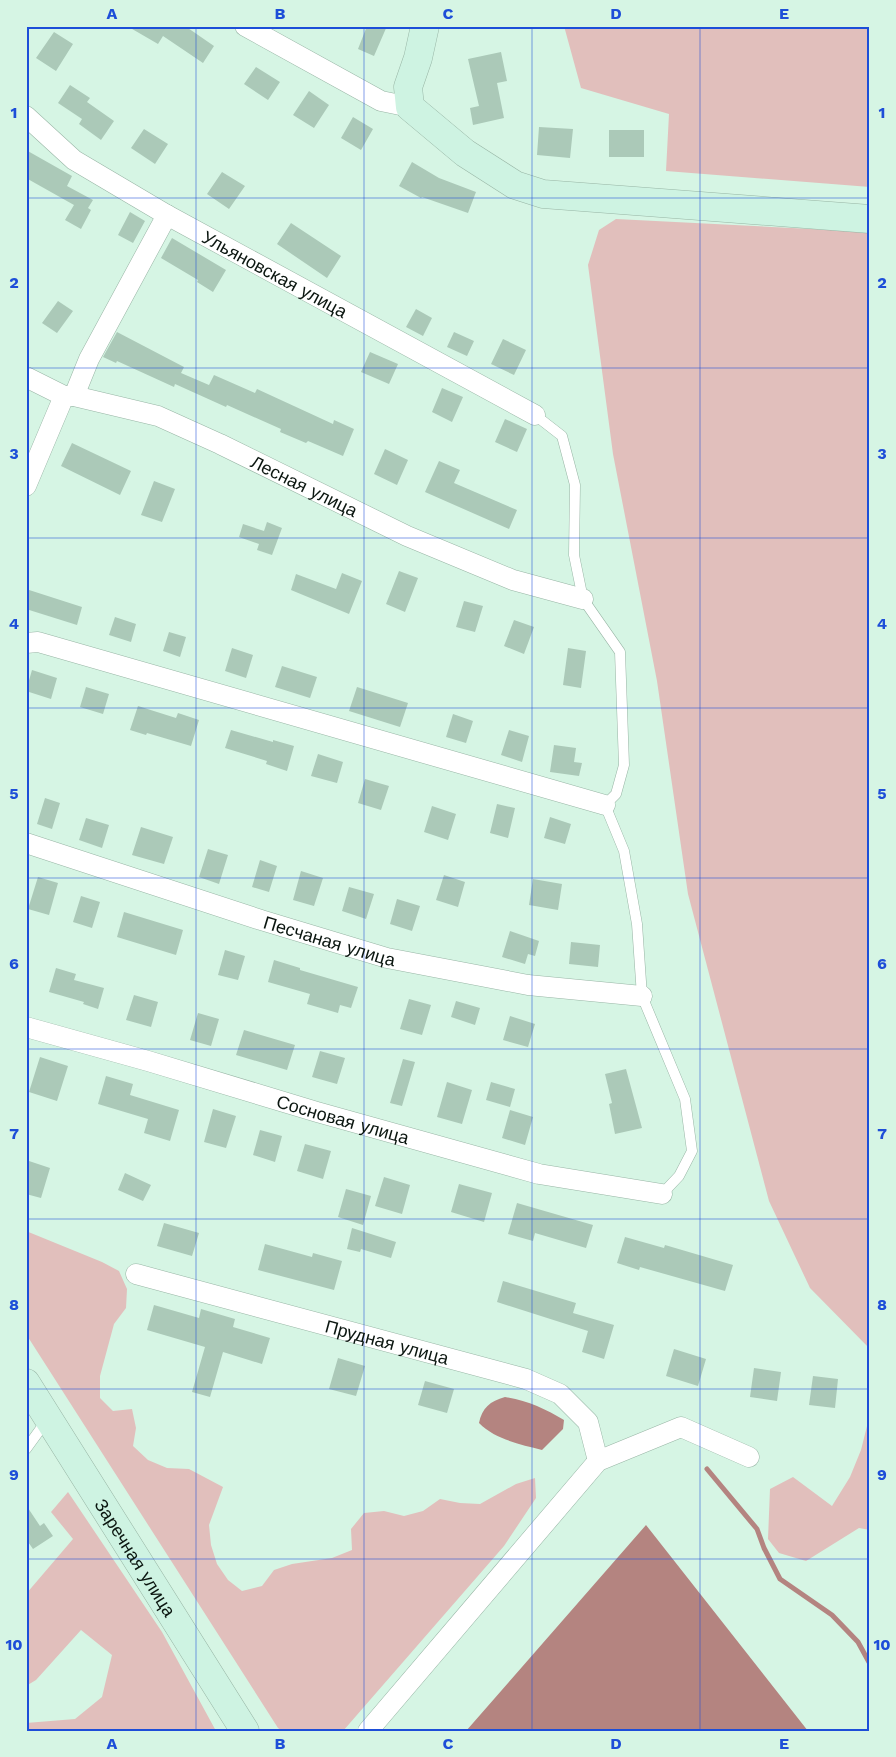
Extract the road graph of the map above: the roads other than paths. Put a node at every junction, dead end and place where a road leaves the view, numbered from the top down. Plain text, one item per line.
1 (245, 26) edge
2 (425, 26) edge
3 (410, 107) junction
4 (26, 116) edge
5 (168, 215) junction
6 (870, 219) edge
7 (26, 377) edge
8 (69, 396) junction
9 (535, 415) joint
10 (26, 486) edge
11 (583, 598) junction
12 (26, 643) edge
13 (605, 805) junction
14 (26, 843) edge
15 (642, 996) junction
16 (26, 1027) edge
17 (662, 1194) joint
18 (136, 1274) dead end
19 (26, 1383) edge
20 (49, 1417) junction
21 (26, 1449) edge
22 (749, 1457) dead end
23 (598, 1461) junction
24 (245, 1731) edge
25 (368, 1731) edge

1 - 3 street
2 - 3 street
3 - 6 street
4 - 5 street, Ульяновская улица
5 - 8 street
5 - 9 street, Ульяновская улица
7 - 8 street, Лесная улица
8 - 10 street
8 - 11 street, Лесная улица
9 - 11 lane
11 - 13 lane
12 - 13 street
13 - 15 lane
14 - 15 street, Песчаная улица
15 - 17 lane
16 - 17 street, Сосновая улица
18 - 23 street, Прудная улица
19 - 20 street, Заречная улица
20 - 21 lane
20 - 24 street, Заречная улица
22 - 23 street
23 - 25 street

